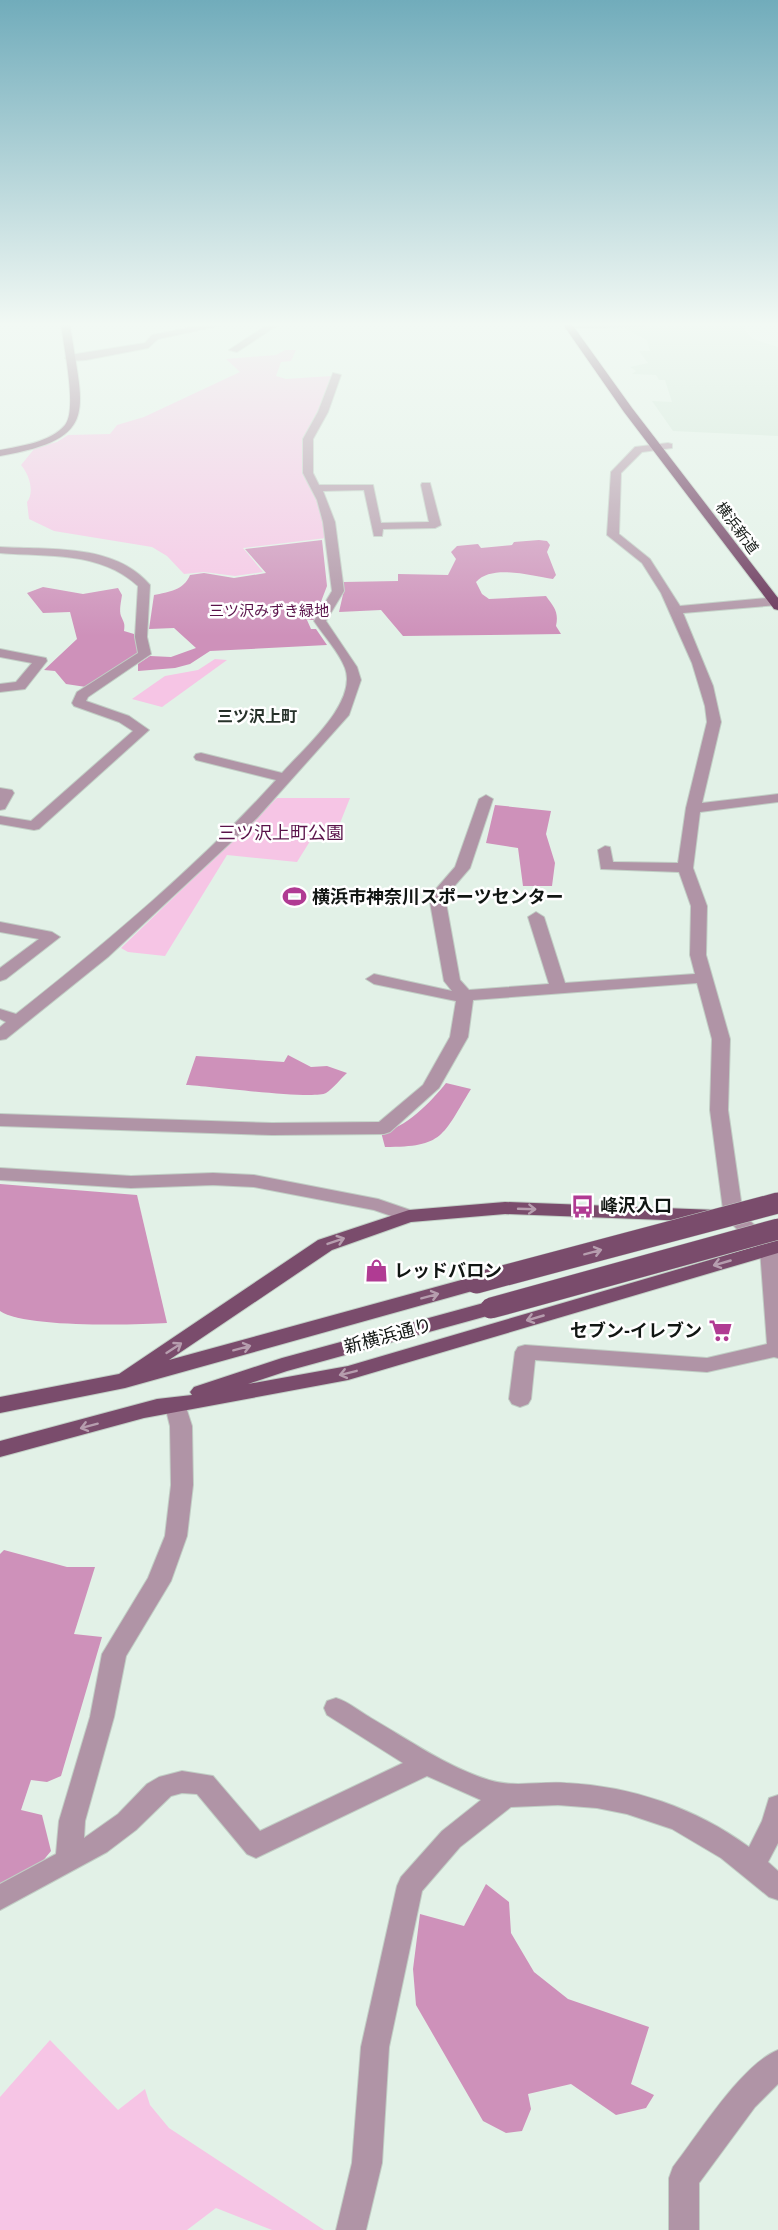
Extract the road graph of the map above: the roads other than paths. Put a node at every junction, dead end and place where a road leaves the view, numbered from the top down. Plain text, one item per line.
1 (70, 427) edge
2 (315, 427) edge
3 (647, 427) edge
4 (649, 427) edge
5 (662, 446) junction
6 (0, 453) edge
7 (426, 485) dead end
8 (316, 488) junction
9 (0, 550) edge
10 (778, 588) edge
11 (777, 603) edge
12 (677, 610) junction
13 (0, 653) edge
14 (0, 688) edge
15 (201, 757) dead end
16 (286, 778) junction
17 (0, 792) edge
18 (778, 798) edge
19 (486, 799) dead end
20 (0, 806) edge
21 (693, 808) junction
22 (0, 820) edge
23 (605, 850) dead end
24 (685, 868) junction
25 (536, 917) dead end
26 (0, 927) edge
27 (0, 976) edge
28 (702, 978) junction
29 (374, 979) dead end
30 (558, 987) junction
31 (465, 995) junction
32 (0, 1014) edge
33 (19, 1020) junction
34 (0, 1035) edge
35 (0, 1120) edge
36 (0, 1174) edge
37 (778, 1204) edge
38 (410, 1216) junction
39 (734, 1216) junction
40 (775, 1241) edge
41 (778, 1350) edge
42 (125, 1380) junction
43 (520, 1399) dead end
44 (0, 1405) edge
45 (176, 1406) junction
46 (146, 1411) junction
47 (0, 1449) edge
48 (336, 1708) dead end
49 (426, 1764) junction
50 (507, 1795) junction
51 (778, 1806) edge
52 (69, 1860) junction
53 (753, 1865) junction
54 (778, 1888) edge
55 (0, 1898) edge
56 (778, 2064) edge
57 (351, 2230) edge
58 (684, 2230) edge

1 - 6 street
2 - 8 street
3 - 5 highway, 横浜新道
4 - 5 highway, 横浜新道
5 - 10 highway, 横浜新道
5 - 11 highway, 横浜新道
5 - 12 street
7 - 8 street
8 - 16 street
9 - 22 street
11 - 12 street
12 - 21 street
13 - 14 street
15 - 16 street
16 - 33 street
17 - 20 street
18 - 21 street
19 - 31 street
21 - 24 street
23 - 24 street
24 - 28 street
25 - 30 street
26 - 27 street
28 - 30 street
28 - 39 street
29 - 31 street
30 - 31 street
31 - 35 street
32 - 33 street
33 - 34 street
36 - 38 street
37 - 39 main road
42 -> 37 main road, 新横浜通り, bridge
38 -> 39 main road
42 -> 38 main road
39 - 40 street
40 - 41 street
40 -> 45 main road
40 - 46 main road, 新横浜通り, bridge
41 - 43 street
42 - 44 main road, 新横浜通り
45 - 46 main road
45 - 52 street
46 -> 47 main road, 新横浜通り
48 - 49 street
49 - 50 street
49 - 52 street
50 - 53 street
50 - 57 street
51 - 53 street
52 - 55 street
53 - 54 street
56 - 58 street

